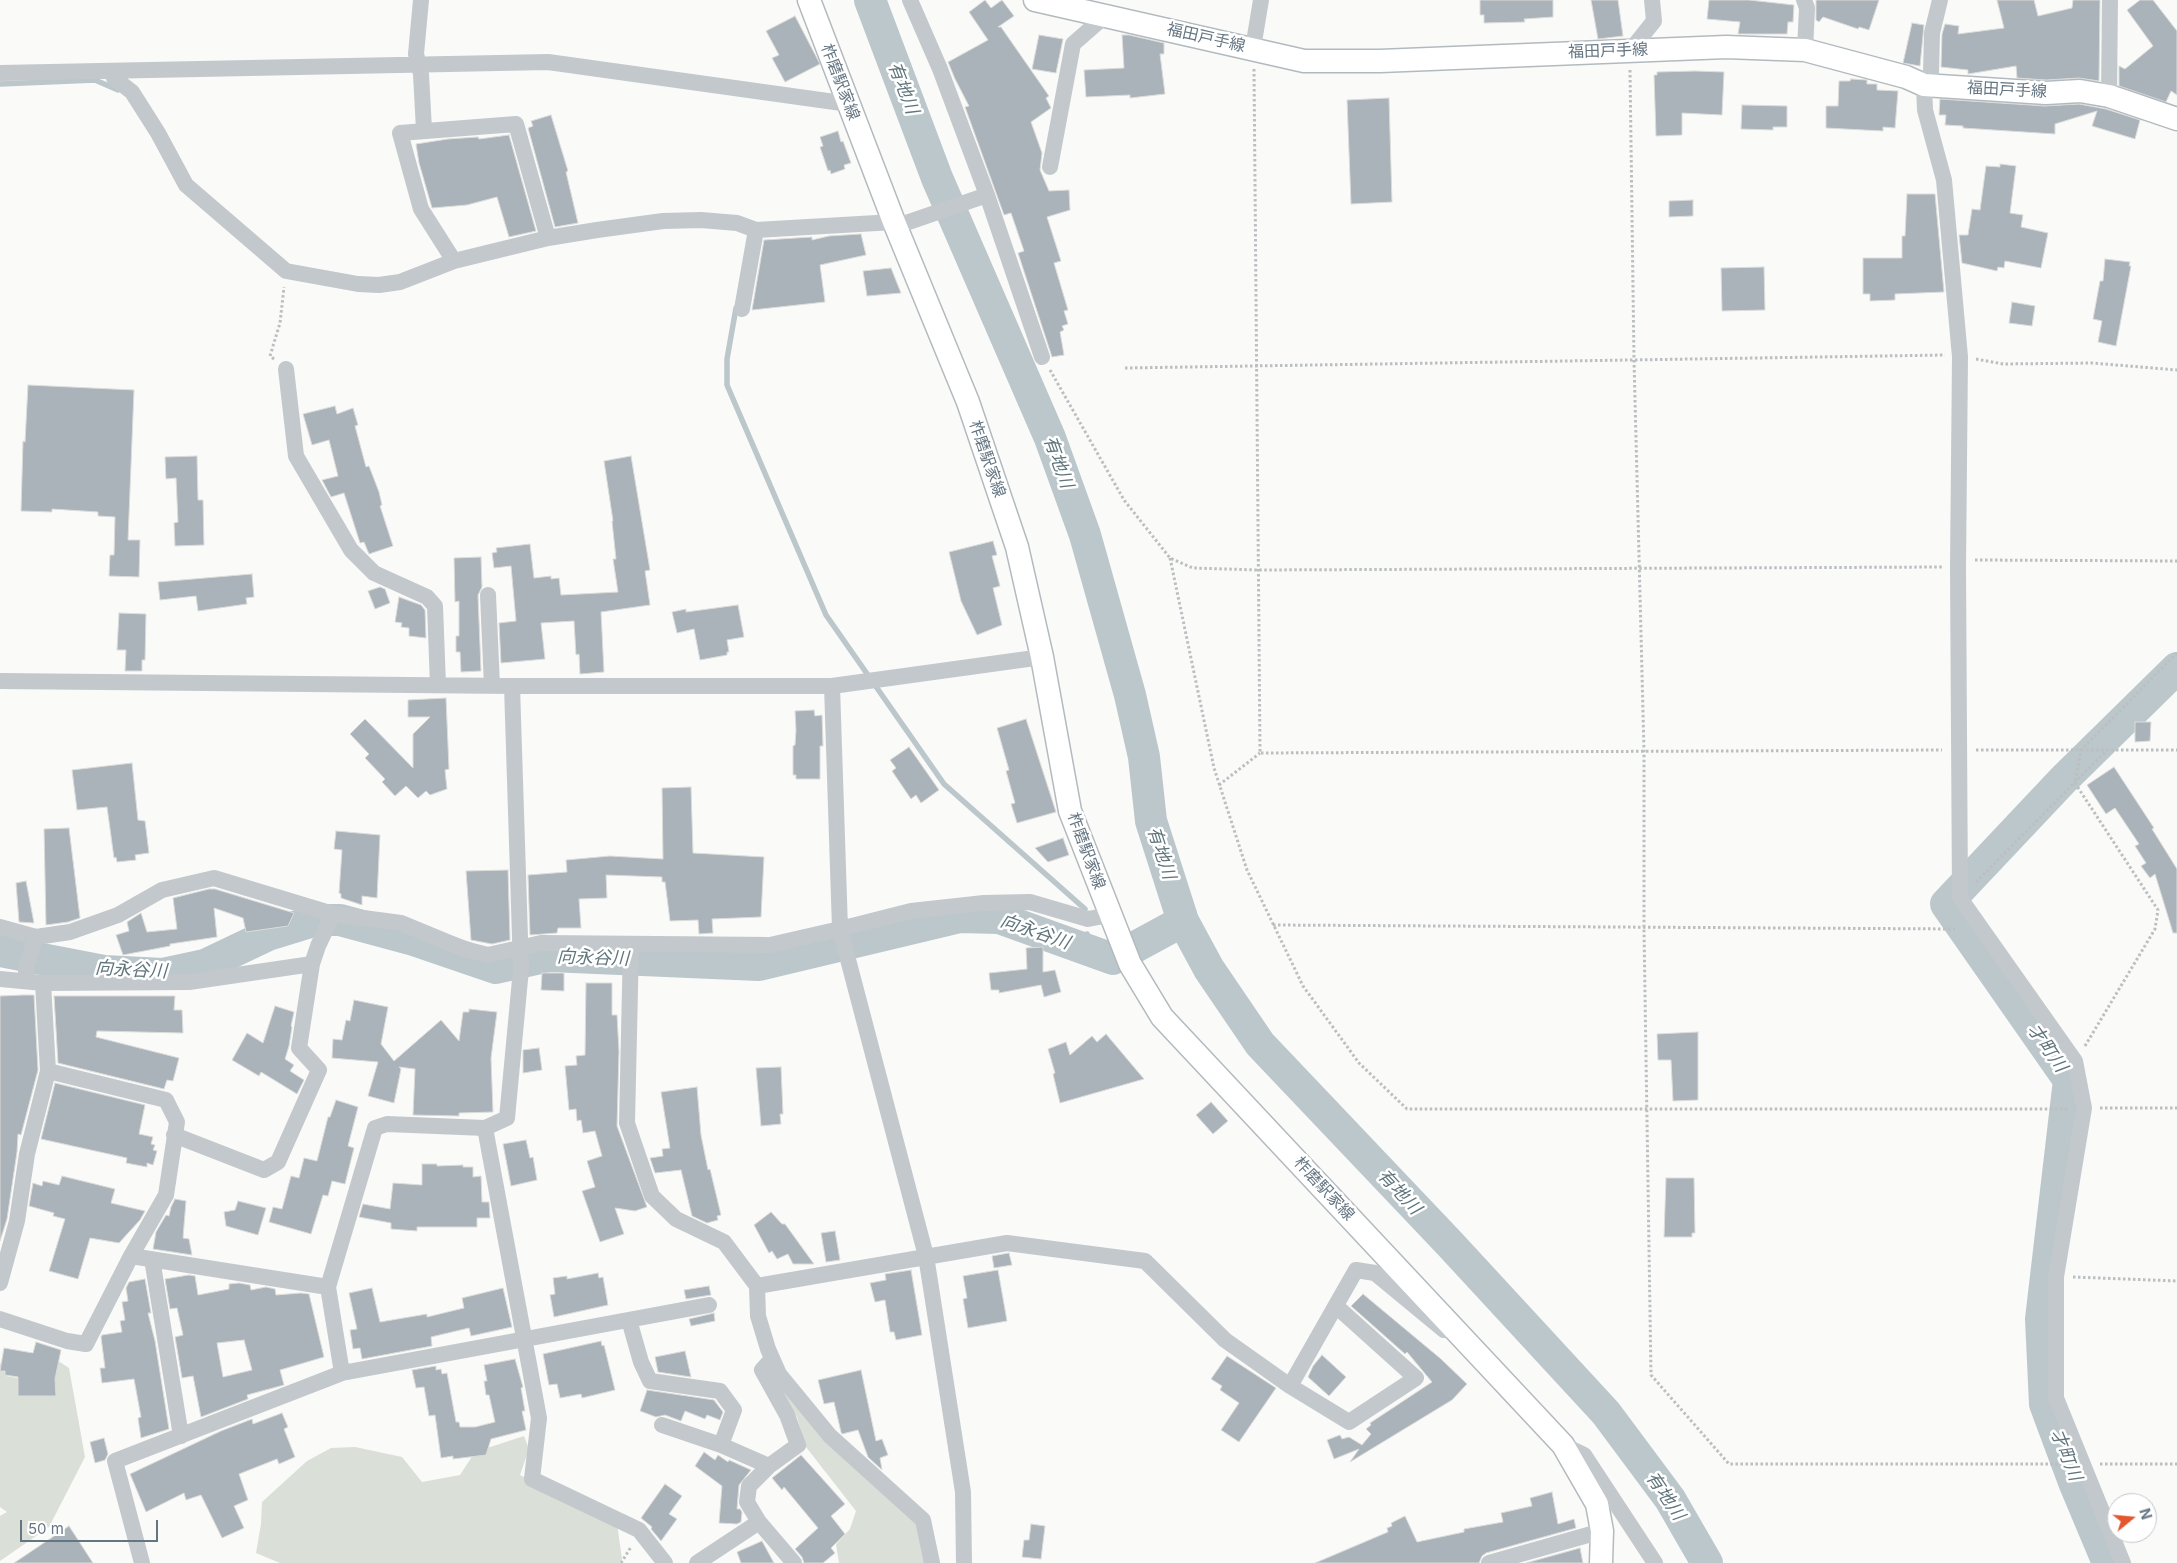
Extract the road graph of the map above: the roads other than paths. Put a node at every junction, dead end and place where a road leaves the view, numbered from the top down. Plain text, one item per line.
1 (421, 0) edge
2 (809, 0) edge
3 (910, 0) edge
4 (1035, 0) edge
5 (1261, 0) edge
6 (1652, 0) edge
7 (1804, 0) edge
8 (1940, 0) edge
9 (2110, 0) edge
10 (1080, 10) junction
11 (1105, 16) junction
12 (1073, 44) junction
13 (1253, 48) junction
14 (1630, 50) junction
15 (1805, 50) junction
16 (418, 65) junction
17 (112, 71) junction
18 (0, 73) edge
19 (1924, 85) junction
20 (2109, 96) junction
21 (849, 104) junction
22 (2177, 119) edge
23 (424, 130) junction
24 (1050, 167) dead end
25 (986, 194) junction
26 (900, 222) junction
27 (756, 230) junction
28 (548, 238) junction
29 (454, 261) junction
30 (742, 309) dead end
31 (1042, 357) road end
32 (286, 369) road end
33 (488, 595) dead end
34 (1042, 656) junction
35 (0, 681) edge
36 (438, 685) junction
37 (492, 686) junction
38 (512, 686) junction
39 (832, 686) junction
40 (333, 914) junction
41 (1110, 915) junction
42 (0, 927) edge
43 (840, 930) junction
44 (36, 937) junction
45 (632, 944) junction
46 (520, 948) junction
47 (312, 964) junction
48 (26, 974) junction
49 (0, 979) edge
50 (44, 983) junction
51 (48, 1071) junction
52 (485, 1128) junction
53 (174, 1136) junction
54 (131, 1256) junction
55 (926, 1256) junction
56 (152, 1259) junction
57 (0, 1283) edge
58 (757, 1286) junction
59 (328, 1287) junction
60 (708, 1304) dead end
61 (1336, 1306) junction
62 (0, 1319) edge
63 (629, 1320) junction
64 (525, 1340) junction
65 (1469, 1344) junction
66 (772, 1359) junction
67 (342, 1373) junction
68 (1290, 1386) junction
69 (662, 1425) dead end
70 (181, 1436) junction
71 (720, 1445) junction
72 (1563, 1445) junction
73 (769, 1466) junction
74 (759, 1522) junction
75 (1602, 1531) junction
76 (142, 1563) edge
77 (665, 1563) edge
78 (697, 1563) edge
79 (794, 1563) edge
80 (932, 1563) edge
81 (964, 1563) edge
82 (1490, 1563) edge
83 (1601, 1563) edge
84 (1655, 1563) edge
85 (2123, 1563) edge

1 - 16 street
2 - 21 main road, 柞磨駅家線
3 - 25 street
4 - 10 main road, 福田戸手線
5 - 13 street
6 - 14 street
7 - 15 street
8 - 19 street
9 - 20 street
10 - 11 main road, 福田戸手線
10 - 12 street
11 - 12 street
11 - 13 main road, 福田戸手線
12 - 24 street
13 - 14 main road, 福田戸手線
14 - 15 main road, 福田戸手線
15 - 19 main road, 福田戸手線
16 - 17 street
16 - 21 street
16 - 23 street
17 - 18 street
17 - 29 street
19 - 20 main road, 福田戸手線
19 - 85 street
20 - 22 main road, 福田戸手線
21 - 26 main road, 柞磨駅家線
23 - 28 street
23 - 29 street
25 - 26 street
25 - 31 street
26 - 27 street
26 - 34 main road, 柞磨駅家線
27 - 28 street
27 - 30 street
28 - 29 street
32 - 36 street
33 - 37 street
34 - 39 street
34 - 41 main road, 柞磨駅家線
35 - 36 street
36 - 37 street
37 - 38 street
38 - 39 street
38 - 46 street
39 - 43 street
40 - 44 street
40 - 46 street
40 - 47 street
41 - 43 street
41 - 65 main road, 柞磨駅家線
42 - 44 street
43 - 45 street
43 - 55 street
44 - 48 street
45 - 46 street
45 - 58 street
46 - 52 street
47 - 50 street
47 - 53 street
48 - 49 street
48 - 50 street
50 - 51 street
51 - 53 street
51 - 57 street
52 - 59 street
52 - 64 street
53 - 54 street
54 - 56 street
54 - 62 street
55 - 58 street
55 - 68 street
55 - 81 street
56 - 59 street
56 - 70 street
58 - 66 street
59 - 67 street
60 - 63 street
61 - 65 street
61 - 68 street
61 - 68 street
63 - 64 street
63 - 71 street
64 - 67 street
64 - 77 street
65 - 72 main road, 柞磨駅家線
66 - 73 street
66 - 80 street
67 - 70 street
69 - 71 street
70 - 76 street
71 - 73 street
72 - 75 main road, 柞磨駅家線
72 - 84 street
73 - 74 street
74 - 78 street
74 - 79 street
75 - 82 street
75 - 83 main road, 柞磨駅家線

